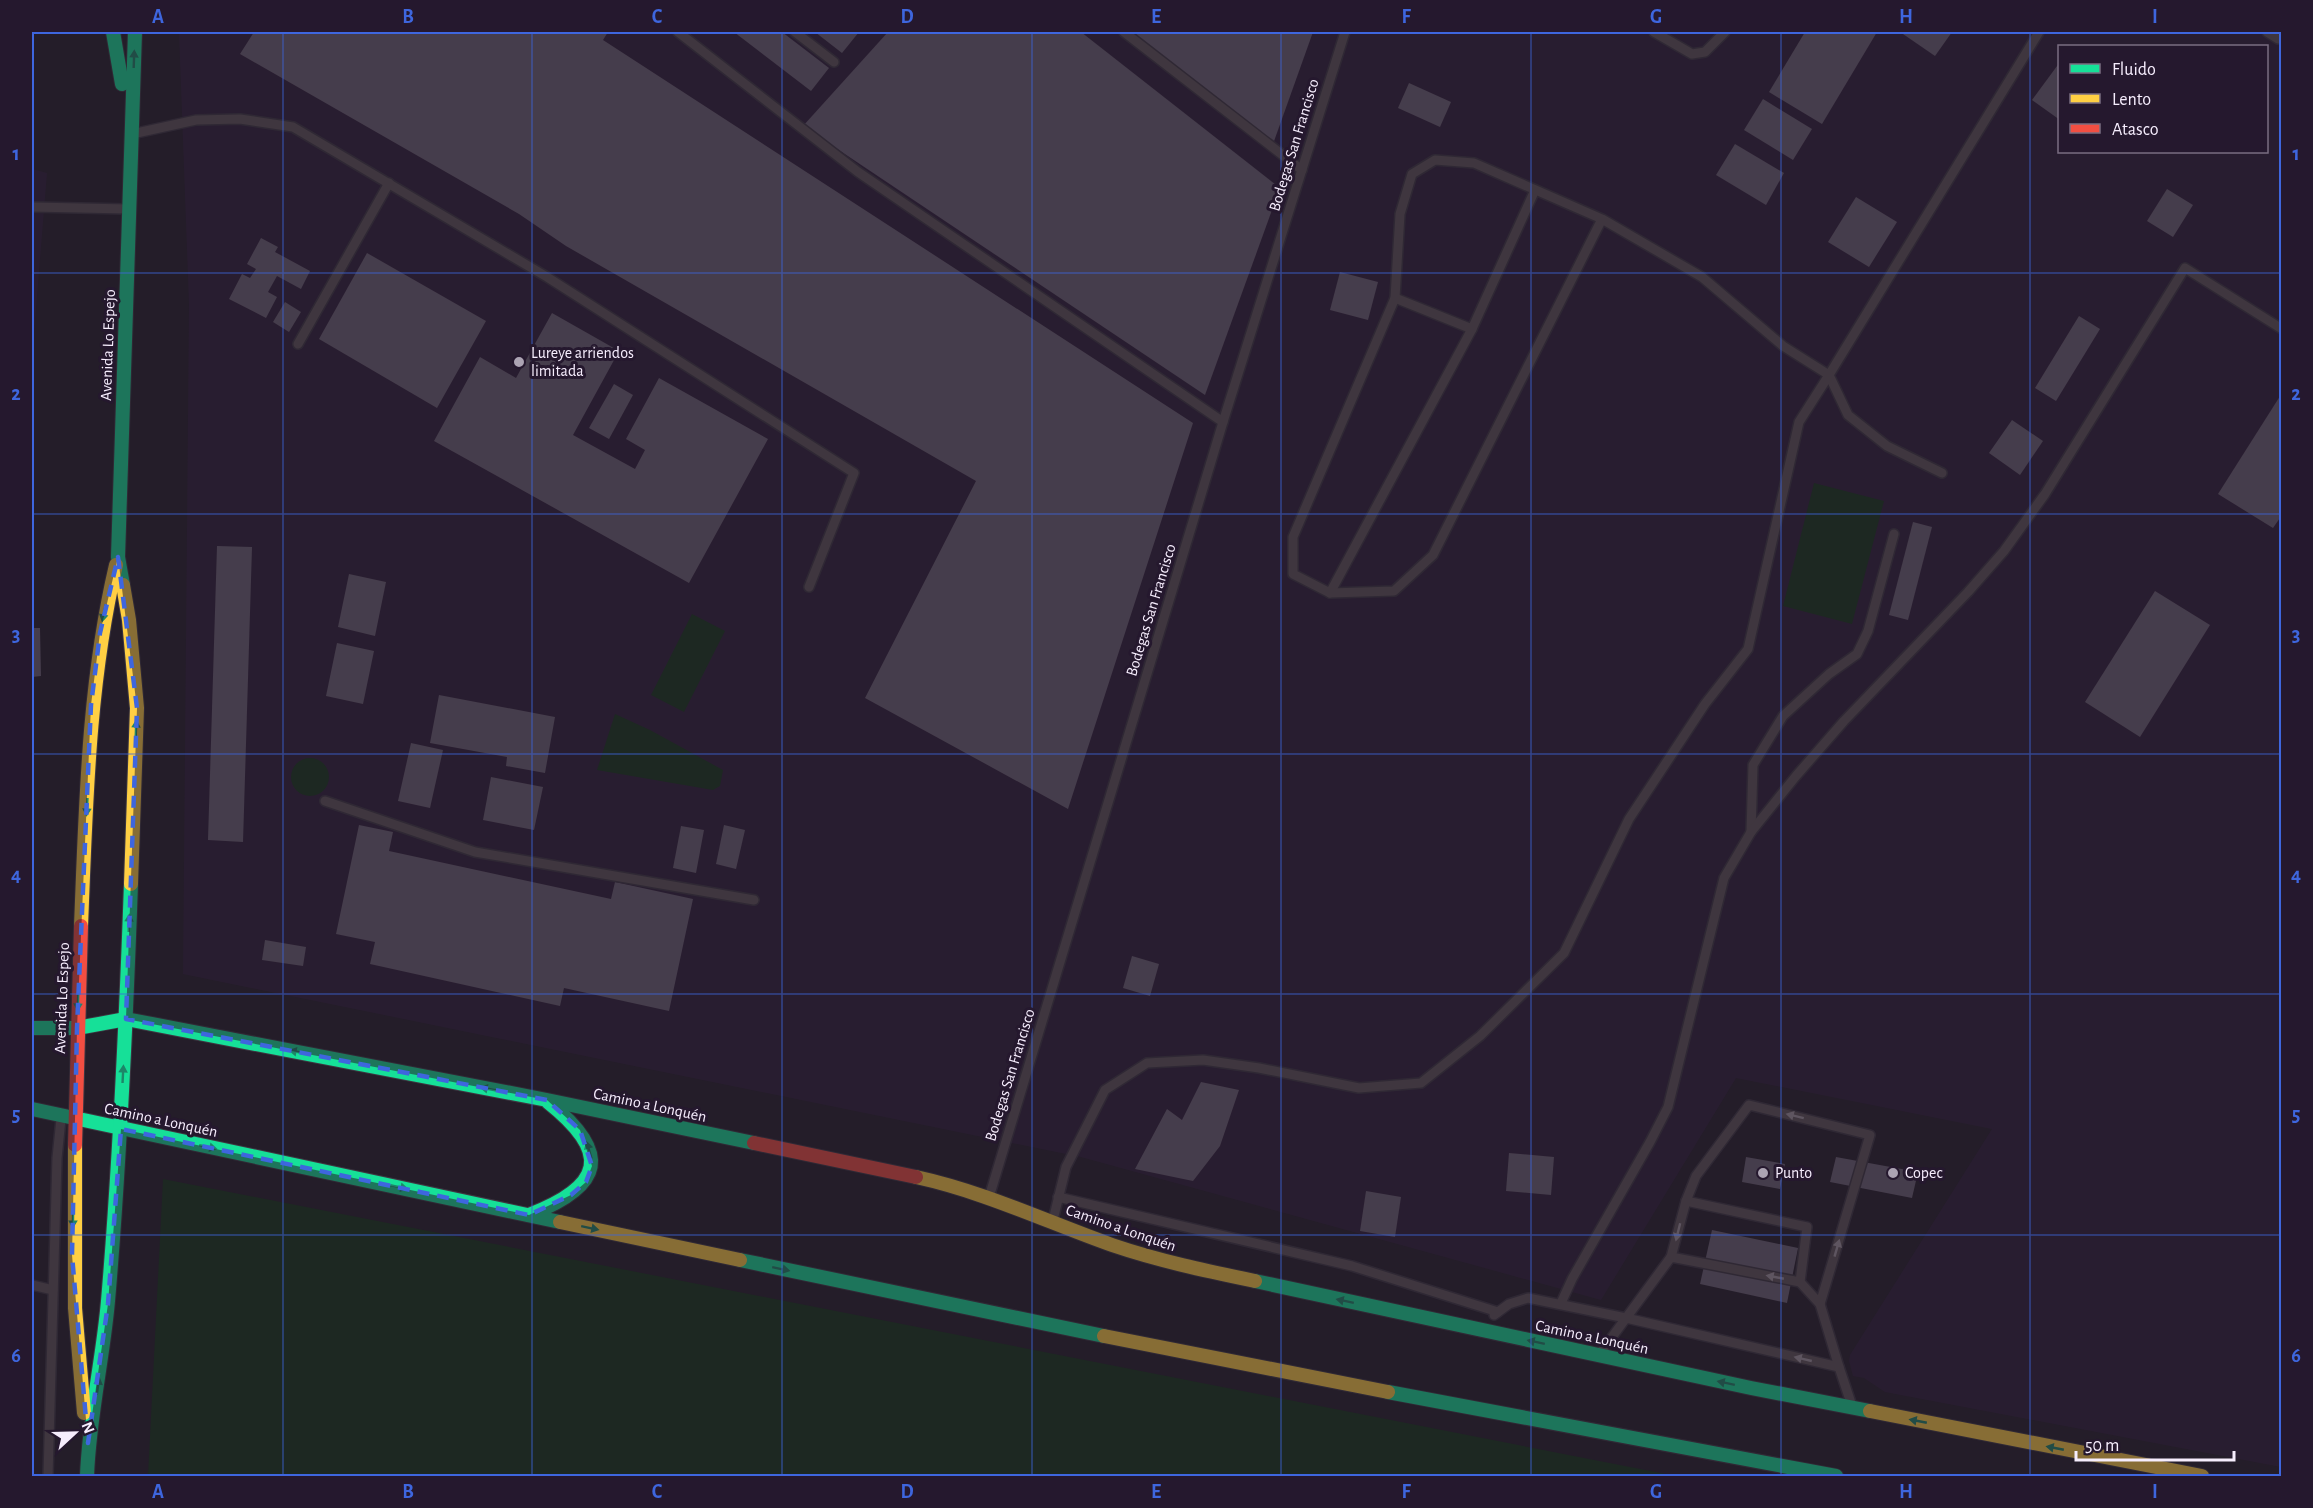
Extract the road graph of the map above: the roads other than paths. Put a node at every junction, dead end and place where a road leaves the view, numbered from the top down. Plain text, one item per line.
1 (113, 32) edge
2 (135, 32) edge
3 (678, 32) edge
4 (795, 32) edge
5 (1124, 32) edge
6 (1345, 32) edge
7 (1654, 32) edge
8 (1725, 32) edge
9 (2039, 32) edge
10 (2267, 32) edge
11 (2278, 39) dead end
12 (834, 62) dead end
13 (132, 135) junction
14 (1302, 170) junction
15 (389, 183) junction
16 (1535, 190) junction
17 (32, 207) edge
18 (129, 209) junction
19 (1602, 219) junction
20 (1395, 298) junction
21 (1472, 329) junction
22 (2282, 329) edge
23 (298, 344) dead end
24 (1829, 375) junction
25 (1223, 422) junction
26 (1941, 473) dead end
27 (1894, 534) dead end
28 (118, 557) junction
29 (809, 587) dead end
30 (1330, 593) junction
31 (325, 801) dead end
32 (1751, 832) junction
33 (754, 900) dead end
34 (126, 1019) junction
35 (32, 1028) edge
36 (77, 1029) junction
37 (547, 1100) junction
38 (32, 1109) edge
39 (68, 1116) junction
40 (121, 1129) junction
41 (988, 1197) junction
42 (1058, 1197) junction
43 (1686, 1201) junction
44 (529, 1215) junction
45 (1053, 1222) junction
46 (1671, 1257) junction
47 (1800, 1282) junction
48 (32, 1285) edge
49 (53, 1290) junction
50 (1561, 1303) junction
51 (1820, 1304) junction
52 (1498, 1312) junction
53 (1626, 1318) junction
54 (1476, 1329) junction
55 (1599, 1355) junction
56 (1839, 1367) junction
57 (1853, 1408) junction
58 (88, 1443) junction
59 (2154, 1466) junction
60 (48, 1476) edge
61 (87, 1476) edge
62 (1836, 1476) edge
63 (2175, 1476) edge
64 (2202, 1476) edge

1 - 13 main road, Avenida Lo Espejo
13 -> 2 main road, Avenida Lo Espejo
3 - 25 lane
4 - 12 lane
5 - 14 lane
6 - 14 lane, Bodegas San Francisco
7 - 8 lane
9 - 24 lane
10 - 11 lane
13 - 15 lane
13 - 18 main road, Avenida Lo Espejo
14 - 25 lane, Bodegas San Francisco
15 - 23 lane
15 - 29 lane
16 - 19 lane
16 - 20 lane
16 - 21 lane
17 - 18 lane
18 - 28 main road, Avenida Lo Espejo
19 - 24 lane
19 - 30 lane
20 - 21 lane
20 - 30 lane
21 - 30 lane
22 - 32 lane
24 - 26 lane
24 - 42 lane
25 - 41 lane, Bodegas San Francisco
27 - 32 lane
34 -> 28 main road, Avenida Lo Espejo
28 -> 36 main road, Avenida Lo Espejo
31 - 33 lane
32 - 50 lane
34 - 36 main road, Camino a Lonquén
37 -> 34 main road, Camino a Lonquén
40 -> 34 main road, Avenida Lo Espejo
35 - 36 main road, Camino a Lonquén
36 - 39 main road, Avenida Lo Espejo
37 - 41 main road, Camino a Lonquén
44 -> 37 main road
38 - 39 main road, Camino a Lonquén
39 - 40 main road, Camino a Lonquén
39 - 49 lane
39 -> 58 main road, Avenida Lo Espejo
40 -> 44 main road, Camino a Lonquén
58 -> 40 main road, Avenida Lo Espejo
41 - 45 main road, Camino a Lonquén
42 - 45 lane
42 - 52 lane
43 -> 46 lane
43 - 47 lane
51 -> 43 lane
44 -> 62 main road, Camino a Lonquén
54 -> 45 main road, Camino a Lonquén
47 -> 46 lane
46 - 53 lane
47 - 51 lane
48 - 49 lane
49 - 60 lane
50 - 52 lane
50 - 53 lane
51 - 56 lane
52 - 54 lane
53 - 55 lane
56 -> 53 lane
55 -> 54 main road, Camino a Lonquén
57 -> 55 main road, Camino a Lonquén
56 - 57 lane
59 -> 57 main road, Camino a Lonquén
58 - 61 main road, Avenida Lo Espejo
59 - 63 lane
59 - 64 main road, Camino a Lonquén

